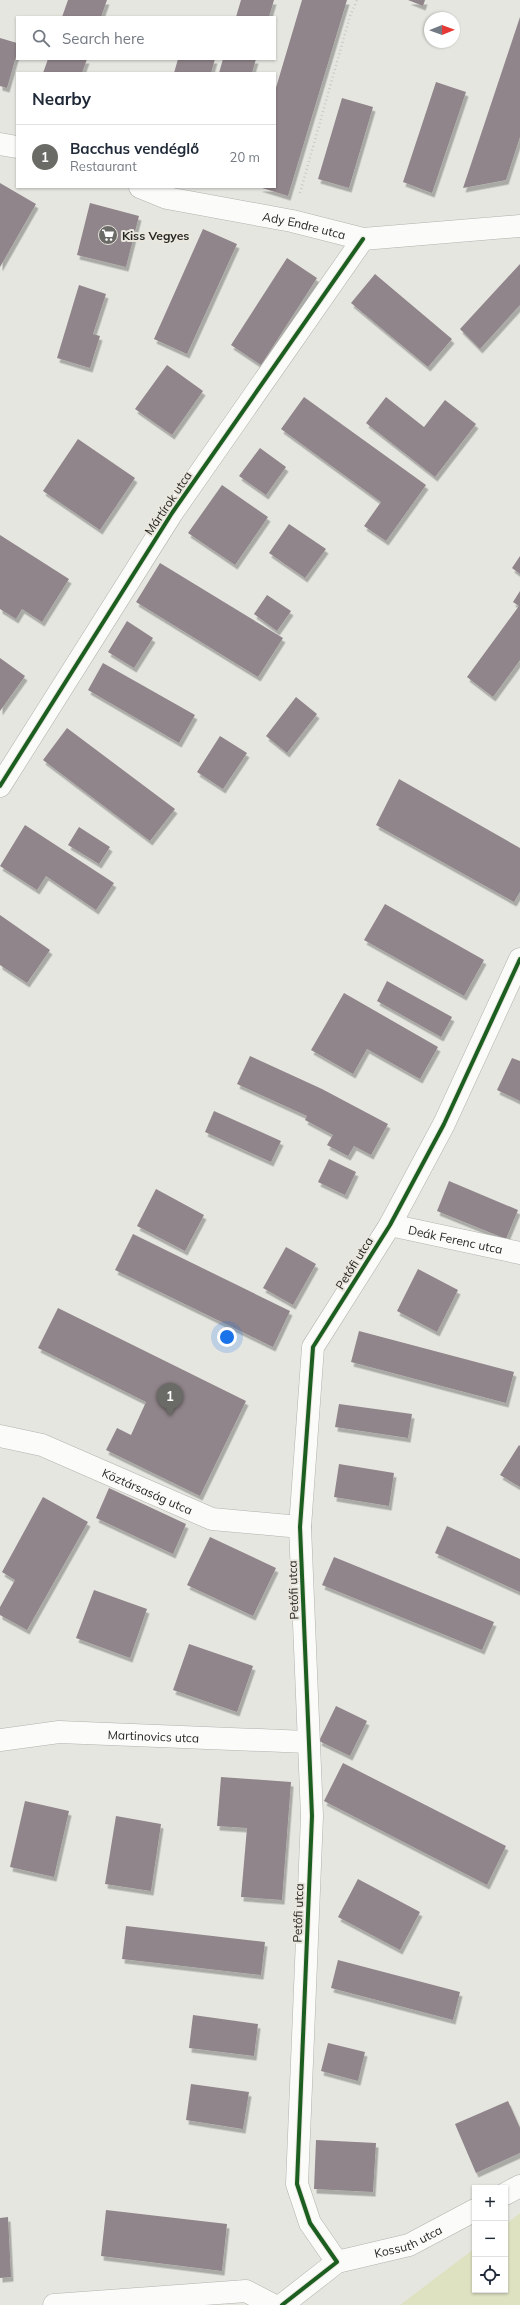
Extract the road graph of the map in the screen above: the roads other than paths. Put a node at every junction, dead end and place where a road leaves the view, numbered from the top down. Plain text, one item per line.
1 (0, 144) edge
2 (16, 147) edge
3 (142, 188) edge
4 (520, 226) edge
5 (363, 239) junction
6 (0, 786) edge
7 (520, 959) edge
8 (390, 1225) junction
9 (520, 1253) edge
10 (0, 1436) edge
11 (300, 1527) junction
12 (0, 1740) edge
13 (307, 1742) junction
14 (520, 2186) edge
15 (508, 2192) edge
16 (472, 2212) edge
17 (337, 2262) junction
18 (54, 2305) edge
19 (273, 2305) edge
20 (282, 2305) edge

1 - 2 street
3 - 5 street, Ady Endre utca
4 - 5 street, Ady Endre utca
5 - 6 street, Mártírok utca
7 - 8 street, Petőfi utca
8 - 9 street, Deák Ferenc utca
8 - 11 street, Petőfi utca
10 - 11 street, Köztársaság utca
11 - 13 street, Petőfi utca
12 - 13 street, Martinovics utca
13 - 17 street, Petőfi utca
14 - 15 street
16 - 17 street, Kossuth utca
17 - 20 street
18 - 19 street

